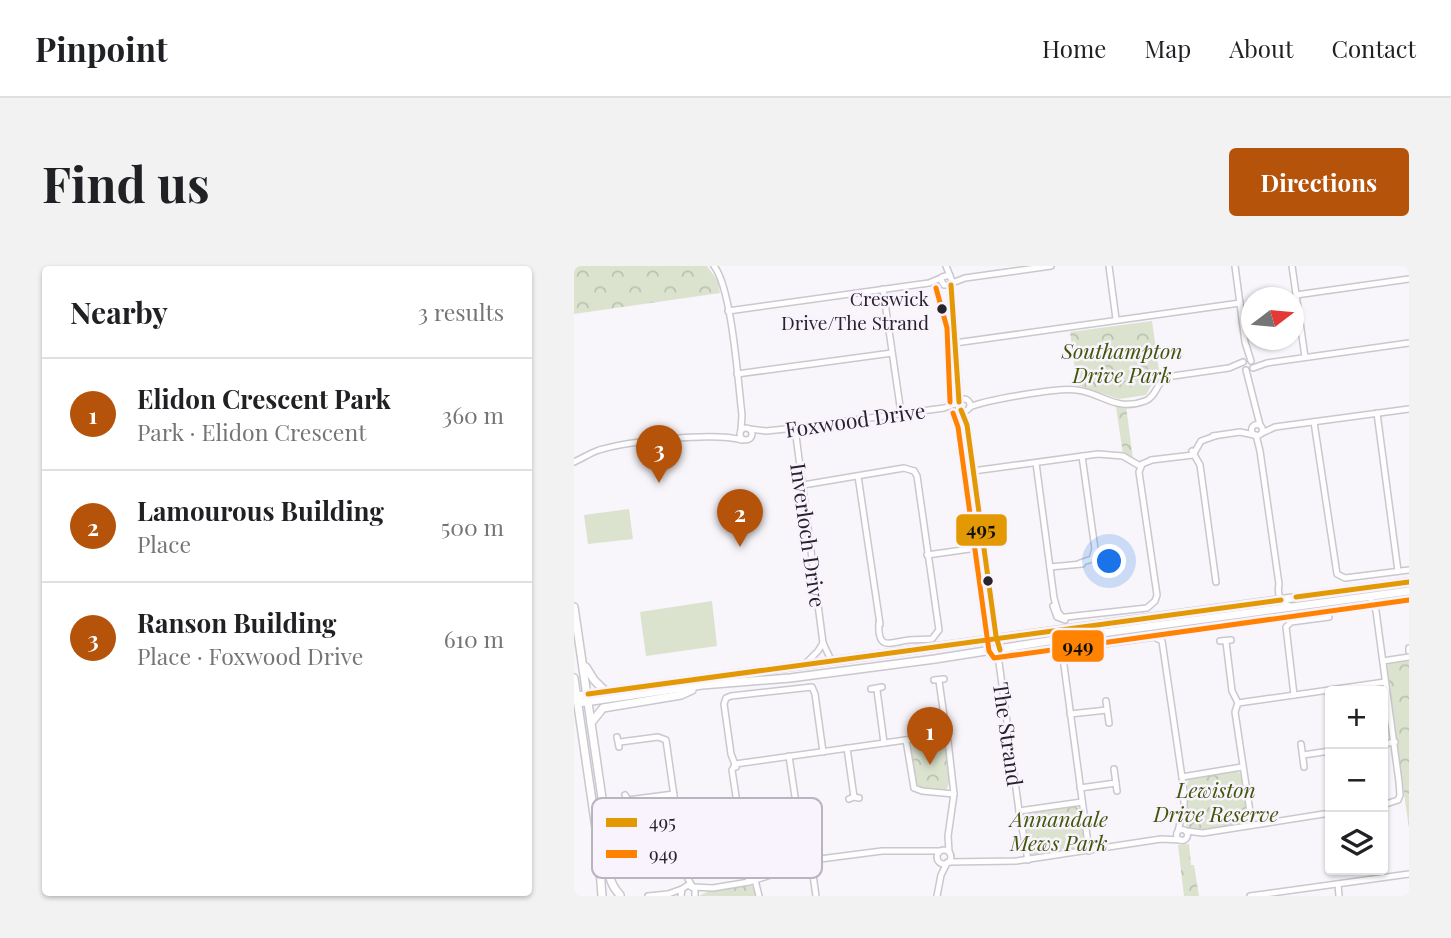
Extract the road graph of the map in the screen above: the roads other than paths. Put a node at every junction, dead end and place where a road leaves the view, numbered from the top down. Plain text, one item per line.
1 (715, 266) edge
2 (945, 266) edge
3 (1051, 266) edge
4 (1109, 266) edge
5 (1235, 266) edge
6 (1292, 266) edge
7 (1409, 279) edge
8 (946, 280) junction
9 (1295, 287) edge
10 (883, 289) junction
11 (1304, 294) edge
12 (1240, 303) junction
13 (729, 311) junction
14 (1116, 319) junction
15 (955, 343) junction
16 (1409, 343) edge
17 (1304, 350) edge
18 (892, 353) junction
19 (1305, 357) junction
20 (1248, 365) junction
21 (737, 374) junction
22 (960, 384) junction
23 (967, 400) junction
24 (986, 401) junction
25 (959, 406) junction
26 (970, 408) junction
27 (1409, 409) edge
28 (901, 413) junction
29 (1377, 413) junction
30 (1314, 422) junction
31 (967, 425) junction
32 (1257, 425) junction
33 (1275, 427) junction
34 (794, 428) junction
35 (745, 430) junction
36 (766, 431) junction
37 (1240, 432) junction
38 (1258, 434) junction
39 (726, 437) junction
40 (751, 438) junction
41 (742, 440) junction
42 (1193, 453) junction
43 (1082, 456) junction
44 (574, 459) edge
45 (1036, 463) junction
46 (1139, 465) junction
47 (973, 471) junction
48 (858, 476) junction
49 (803, 485) junction
50 (984, 547) junction
51 (928, 555) junction
52 (1050, 567) junction
53 (1409, 570) edge
54 (1398, 571) junction
55 (1216, 582) dead end
56 (1409, 582) edge
57 (1409, 591) edge
58 (1374, 596) junction
59 (1284, 599) junction
60 (574, 607) edge
61 (1294, 607) junction
62 (1329, 617) dead end
63 (578, 634) junction
64 (996, 639) junction
65 (1226, 641) dead end
66 (823, 643) junction
67 (998, 650) junction
68 (574, 656) edge
69 (1409, 657) edge
70 (831, 660) junction
71 (583, 661) junction
72 (1383, 661) junction
73 (806, 663) junction
74 (574, 678) edge
75 (939, 680) dead end
76 (1385, 681) junction
77 (702, 685) junction
78 (877, 689) dead end
79 (605, 691) junction
80 (1294, 695) junction
81 (588, 697) junction
82 (577, 699) junction
83 (1106, 701) dead end
84 (1239, 704) junction
85 (1107, 710) junction
86 (1070, 714) junction
87 (591, 723) junction
88 (1109, 723) dead end
89 (943, 737) junction
90 (906, 740) junction
91 (619, 742) dead end
92 (1395, 742) junction
93 (884, 743) junction
94 (1388, 743) edge
95 (1301, 744) dead end
96 (847, 748) junction
97 (823, 752) junction
98 (1325, 752) edge
99 (1303, 755) junction
100 (789, 756) junction
101 (736, 766) junction
102 (1242, 767) junction
103 (1304, 767) dead end
104 (1114, 769) dead end
105 (1182, 777) junction
106 (1116, 783) junction
107 (1080, 788) junction
108 (1117, 792) dead end
109 (674, 794) junction
110 (954, 794) junction
111 (592, 798) edge
112 (602, 798) edge
113 (643, 798) edge
114 (675, 798) edge
115 (738, 798) edge
116 (795, 798) edge
117 (854, 798) dead end
118 (1083, 802) junction
119 (1388, 804) edge
120 (1019, 811) junction
121 (1325, 814) edge
122 (1252, 825) junction
123 (1182, 831) junction
124 (1203, 833) junction
125 (948, 836) junction
126 (1161, 839) junction
127 (1183, 840) junction
128 (940, 851) junction
129 (1089, 851) junction
130 (950, 852) junction
131 (923, 853) junction
132 (822, 859) edge
133 (1026, 860) junction
134 (939, 861) junction
135 (968, 861) junction
136 (947, 863) junction
137 (1409, 874) edge
138 (941, 875) junction
139 (601, 878) edge
140 (609, 878) edge
141 (684, 878) edge
142 (688, 878) edge
143 (752, 878) edge
144 (761, 878) edge
145 (813, 878) edge
146 (752, 881) junction
147 (1338, 884) junction
148 (692, 886) junction
149 (682, 888) junction
150 (713, 888) junction
151 (603, 896) edge
152 (621, 896) edge
153 (648, 896) edge
154 (681, 896) edge
155 (696, 896) edge
156 (759, 896) edge
157 (816, 896) edge
158 (937, 896) edge
159 (1250, 896) edge
160 (1339, 896) edge

1 - 13 street
2 - 8 street
3 - 8 street
4 - 14 street
5 - 12 street
6 - 9 street
7 - 11 street
8 - 10 street
8 - 15 street, The Strand
10 - 13 street
10 - 18 street
12 - 14 street
12 - 20 street
13 - 21 street
14 - 15 street
15 - 22 street, The Strand
16 - 19 street
17 - 19 street
18 - 21 street
18 - 28 street
19 - 20 street
20 - 24 street
20 - 32 street
21 - 35 street
22 - 23 street, The Strand
22 - 25 street, The Strand
23 - 24 street
23 - 25 street
23 - 26 street, The Strand
24 - 26 street
25 - 26 street
25 - 28 street, Foxwood Drive
25 - 31 street, The Strand
26 - 31 street, The Strand
27 - 29 street
28 - 34 street, Foxwood Drive
29 - 30 street
29 - 54 street
30 - 33 street
30 - 54 street
31 - 47 street, The Strand
32 - 33 street
32 - 37 street
32 - 38 street
32 - 38 street
33 - 38 street
34 - 36 street, Foxwood Drive
34 - 49 street, Inverloch Drive
35 - 36 street, Foxwood Drive
35 - 39 street, Foxwood Drive
35 - 40 street
35 - 41 street
36 - 40 street, Foxwood Drive
37 - 38 street
37 - 42 street
38 - 59 street
39 - 41 street, Foxwood Drive
39 - 44 street, Foxwood Drive
40 - 41 street, Foxwood Drive
42 - 46 street
42 - 55 street
43 - 45 street
43 - 46 street
43 - 52 street
45 - 47 street
45 - 52 street
46 - 52 street
47 - 50 street, The Strand
48 - 49 street
48 - 51 street
48 - 51 street
49 - 66 street, Inverloch Drive
50 - 51 street
50 - 64 street, The Strand
53 - 54 street
56 - 59 main road
57 - 58 main road
58 - 61 main road
58 - 72 street
59 - 61 street
59 - 64 main road
60 - 63 main road
61 - 67 main road
62 - 80 street
63 - 68 main road
63 - 71 main road
64 - 67 street, The Strand
64 - 70 main road
65 - 84 street
66 - 70 street, Inverloch Drive
66 - 73 street
67 - 77 main road
67 - 120 street, The Strand
69 - 72 street
70 - 73 main road
71 - 79 main road
71 - 81 main road
72 - 76 street
73 - 79 main road
74 - 82 main road
75 - 89 street
76 - 80 street
76 - 92 street
77 - 81 main road
77 - 87 main road
78 - 93 street
79 - 81 main road
80 - 84 street
81 - 82 main road
81 - 87 main road
82 - 111 main road
83 - 85 street
84 - 102 street
85 - 86 street
85 - 88 street
86 - 105 street
86 - 107 street
87 - 112 main road
89 - 90 street
89 - 110 street
90 - 93 street
90 - 110 street
91 - 109 street
92 - 94 street
92 - 119 street
93 - 96 street
95 - 99 street
96 - 97 street
96 - 117 street
97 - 100 street
97 - 101 street
98 - 99 street
99 - 103 street
100 - 101 street
100 - 116 street
101 - 115 street
102 - 105 street
102 - 122 street
104 - 106 street
105 - 123 street
106 - 107 street
106 - 108 street
107 - 118 street
109 - 113 street
109 - 114 street
110 - 125 street
118 - 120 street
118 - 129 street
120 - 133 street, The Strand
121 - 122 street
122 - 124 street
123 - 124 street
123 - 126 street
123 - 127 street
123 - 127 street
124 - 127 street
125 - 128 street
125 - 130 street
126 - 127 street
126 - 129 street
128 - 130 street
128 - 131 street
128 - 134 street
129 - 133 street
130 - 135 street
130 - 136 street
131 - 132 street
131 - 134 street
133 - 135 street
134 - 136 street
134 - 138 street
135 - 136 street
136 - 138 street
137 - 147 street
138 - 158 street
139 - 151 main road
140 - 152 main road
141 - 149 street
142 - 148 street
143 - 146 street
144 - 146 street
145 - 157 street
146 - 150 street
146 - 156 street
147 - 159 street
147 - 160 street
148 - 149 street
148 - 150 street
148 - 155 street
149 - 153 street
149 - 154 street
150 - 155 street
151 - 152 main road

